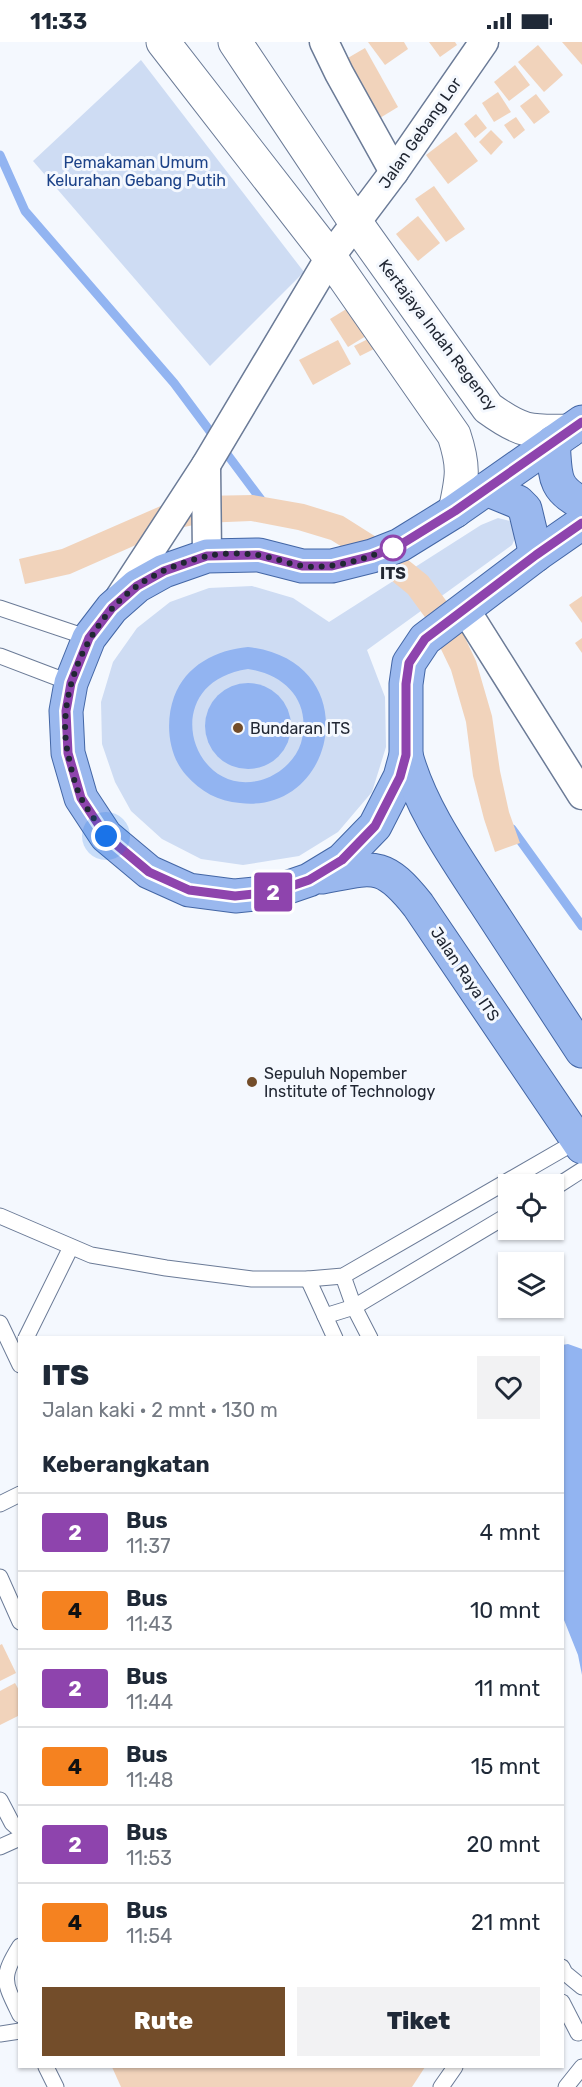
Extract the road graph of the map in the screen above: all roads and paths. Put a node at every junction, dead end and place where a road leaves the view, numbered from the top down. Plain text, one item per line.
1 (163, 42) edge
2 (235, 42) edge
3 (324, 42) edge
4 (484, 42) edge
5 (393, 172) junction
6 (356, 223) junction
7 (330, 257) junction
8 (568, 432) edge
9 (208, 462) junction
10 (486, 489) junction
11 (582, 503) edge
12 (455, 511) junction
13 (582, 523) edge
14 (536, 555) junction
15 (207, 556) junction
16 (0, 608) edge
17 (112, 608) junction
18 (465, 609) junction
19 (89, 638) junction
20 (0, 656) edge
21 (71, 683) junction
22 (406, 755) junction
23 (582, 795) edge
24 (309, 880) junction
25 (582, 1051) edge
26 (580, 1153) edge
27 (564, 1175) edge
28 (498, 1221) edge
29 (3, 1223) edge
30 (71, 1247) junction
31 (343, 1276) junction
32 (308, 1279) junction
33 (354, 1307) junction
34 (325, 1316) junction
35 (0, 1323) edge
36 (27, 1336) edge
37 (334, 1336) edge
38 (369, 1336) edge
39 (18, 1357) edge
40 (18, 1495) edge
41 (0, 1504) edge
42 (0, 1577) edge
43 (18, 1618) edge
44 (0, 1800) edge
45 (18, 1828) edge
46 (18, 1839) edge
47 (0, 1847) edge
48 (18, 1949) edge
49 (564, 1971) edge
50 (582, 1987) edge
51 (564, 2005) edge
52 (18, 2011) edge
53 (18, 2031) edge
54 (564, 2031) edge
55 (580, 2033) edge
56 (0, 2034) edge
57 (582, 2067) edge
58 (46, 2068) edge
59 (454, 2068) edge
60 (56, 2087) edge
61 (441, 2087) edge
62 (566, 2087) edge

1 - 7 street
2 - 6 street, Kertajaya Indah Regency
3 - 5 street
4 - 5 street, Jalan Gebang Lor
5 - 6 street, Jalan Gebang Lor
6 - 7 street
6 - 8 street, Kertajaya Indah Regency
7 - 9 street
7 - 12 street
8 - 10 main road
8 - 11 main road
9 - 15 street
9 - 17 street
10 - 12 main road
10 - 14 main road
12 - 15 main road
13 - 14 main road
14 - 18 main road
15 - 17 main road
16 - 19 lane
17 - 19 main road
18 - 22 main road
18 - 23 street
19 - 21 main road
20 - 21 lane
21 - 24 main road
22 - 24 main road
22 - 25 main road
24 - 26 main road, Jalan Raya ITS
26 - 27 lane
26 - 31 lane
28 - 33 lane
29 - 30 lane
30 - 32 lane
30 - 36 lane
31 - 32 lane
31 - 33 lane
32 - 34 lane
33 - 34 lane
33 - 38 lane
34 - 37 lane
35 - 39 lane
40 - 41 lane
42 - 43 lane
44 - 45 lane
46 - 47 lane
48 - 52 lane
49 - 50 lane
51 - 55 lane
53 - 56 lane
54 - 55 lane
57 - 62 lane
58 - 60 lane
59 - 61 lane

